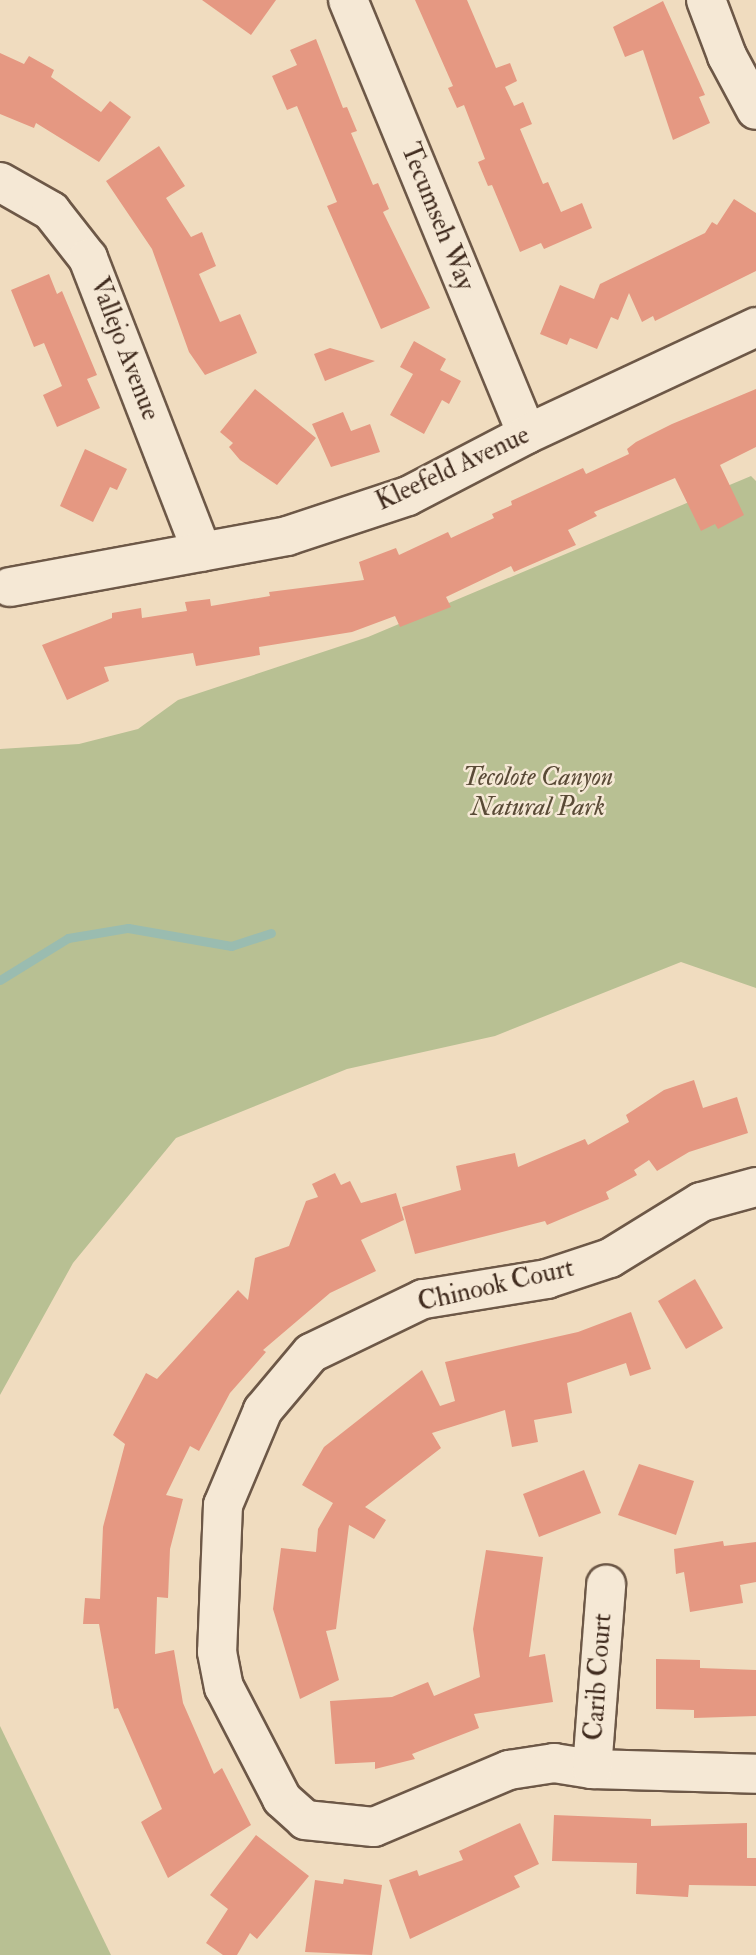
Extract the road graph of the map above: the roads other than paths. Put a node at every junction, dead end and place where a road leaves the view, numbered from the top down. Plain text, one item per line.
1 (348, 0) edge
2 (706, 0) edge
3 (756, 110) edge
4 (0, 181) edge
5 (756, 327) edge
6 (527, 434) junction
7 (202, 552) junction
8 (10, 587) dead end
9 (756, 1187) edge
10 (606, 1585) dead end
11 (592, 1769) junction
12 (756, 1774) edge

1 - 6 street, Tecumseh Way
2 - 3 street
4 - 7 street, Vallejo Avenue
5 - 6 street, Kleefeld Avenue
6 - 7 street, Kleefeld Avenue
7 - 8 street, Kleefeld Avenue
9 - 11 street, Chinook Court
10 - 11 street, Carib Court
11 - 12 street, Chinook Court

